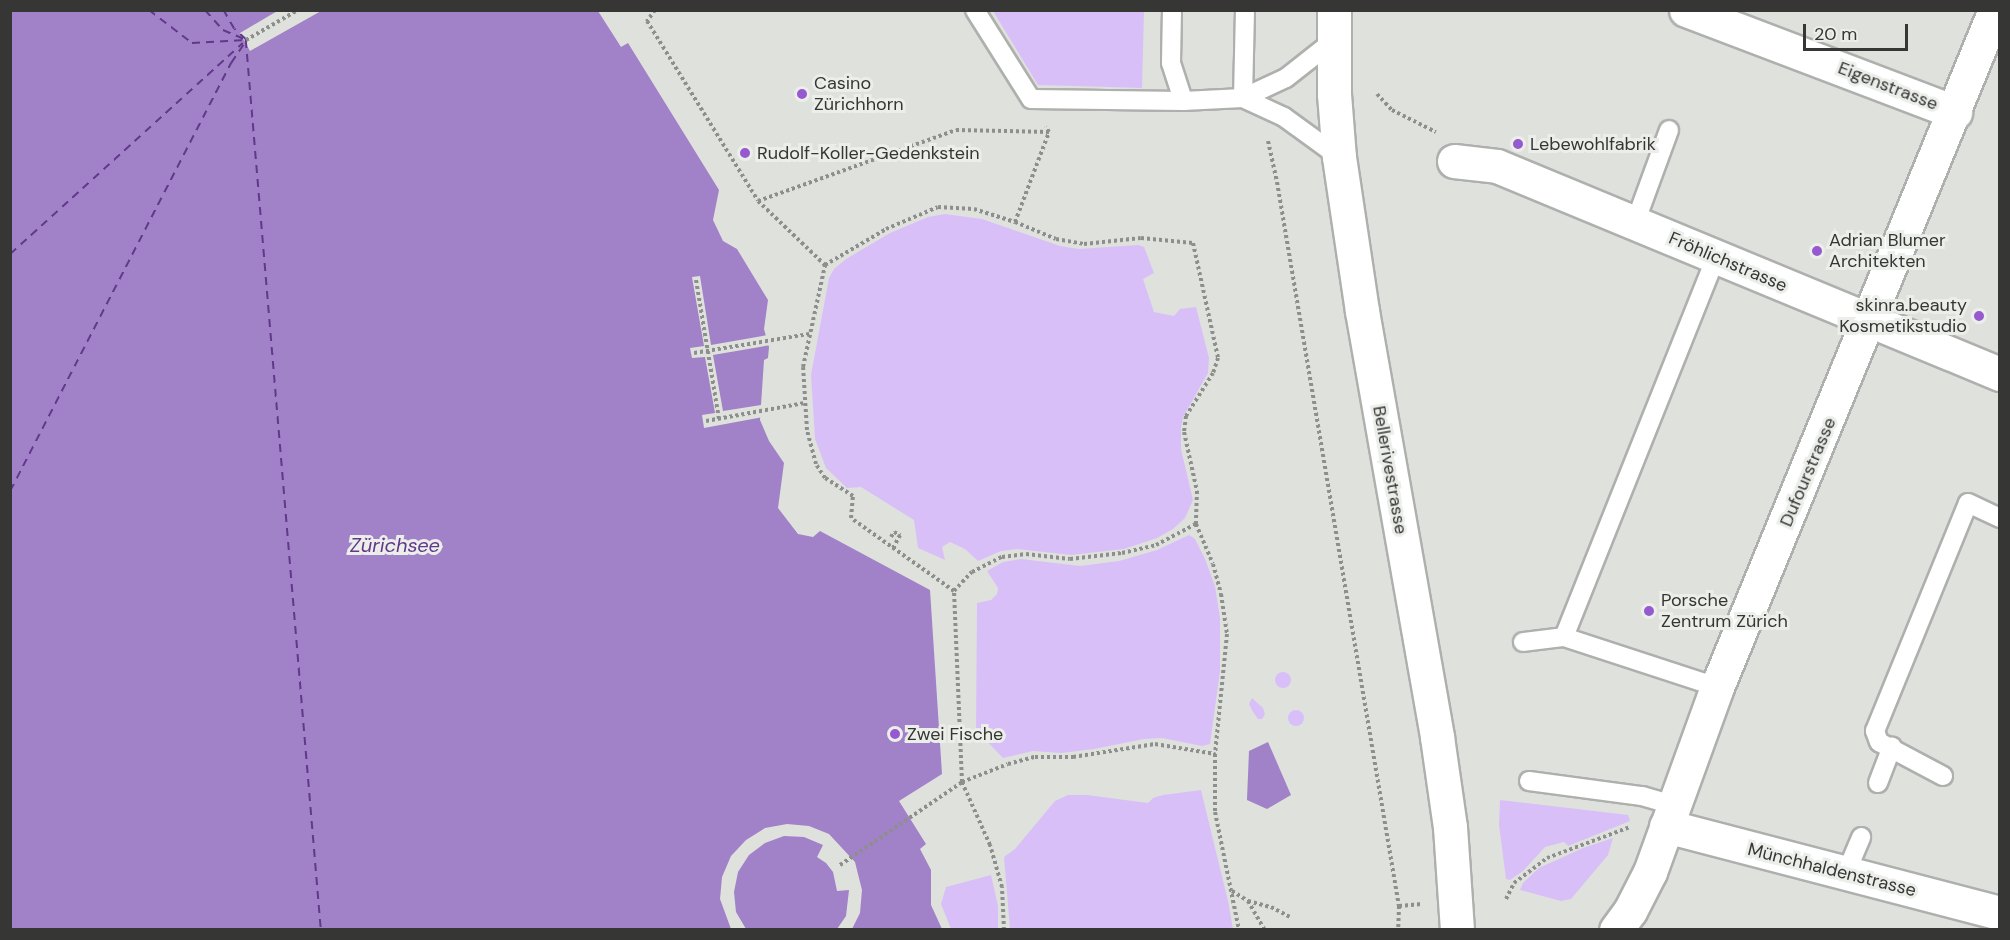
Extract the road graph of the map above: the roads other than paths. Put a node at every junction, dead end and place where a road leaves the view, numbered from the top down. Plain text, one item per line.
1 (975, 10) edge
2 (1172, 10) edge
3 (1245, 10) edge
4 (1686, 10) edge
5 (1995, 10) edge
6 (1333, 26) edge
7 (1243, 98) junction
8 (1183, 101) junction
9 (1955, 112) junction
10 (1669, 130) dead end
11 (1339, 157) junction
12 (1454, 161) dead end
13 (1635, 224) junction
14 (1716, 257) junction
15 (1870, 321) junction
16 (2000, 374) edge
17 (2000, 518) edge
18 (1564, 637) junction
19 (1523, 642) dead end
20 (1718, 687) junction
21 (1892, 747) junction
22 (1943, 776) dead end
23 (1529, 781) dead end
24 (1878, 783) dead end
25 (1657, 819) junction
26 (1861, 837) dead end
27 (1846, 873) junction
28 (2000, 913) edge
29 (1457, 930) edge
30 (1616, 930) edge

1 - 8 lane
2 - 8 lane
3 - 7 lane
4 - 9 street, Eigenstrasse
5 - 9 street, Dufourstrasse
6 - 7 lane
6 - 11 street, Bellerivestrasse
7 - 8 lane
7 - 11 lane
9 - 15 street, Dufourstrasse
10 - 13 lane
11 - 29 street, Bellerivestrasse
12 - 13 street, Fröhlichstrasse
13 - 14 street, Fröhlichstrasse
14 - 15 street, Fröhlichstrasse
14 - 18 lane
15 - 16 street, Fröhlichstrasse
15 - 20 street, Dufourstrasse
17 - 21 lane
18 - 19 lane
18 - 20 lane
20 - 25 street, Dufourstrasse
21 - 22 lane
21 - 24 lane
23 - 25 lane
25 - 27 street, Münchhaldenstrasse
25 - 30 street, Dufourstrasse
26 - 27 lane
27 - 28 street, Münchhaldenstrasse

